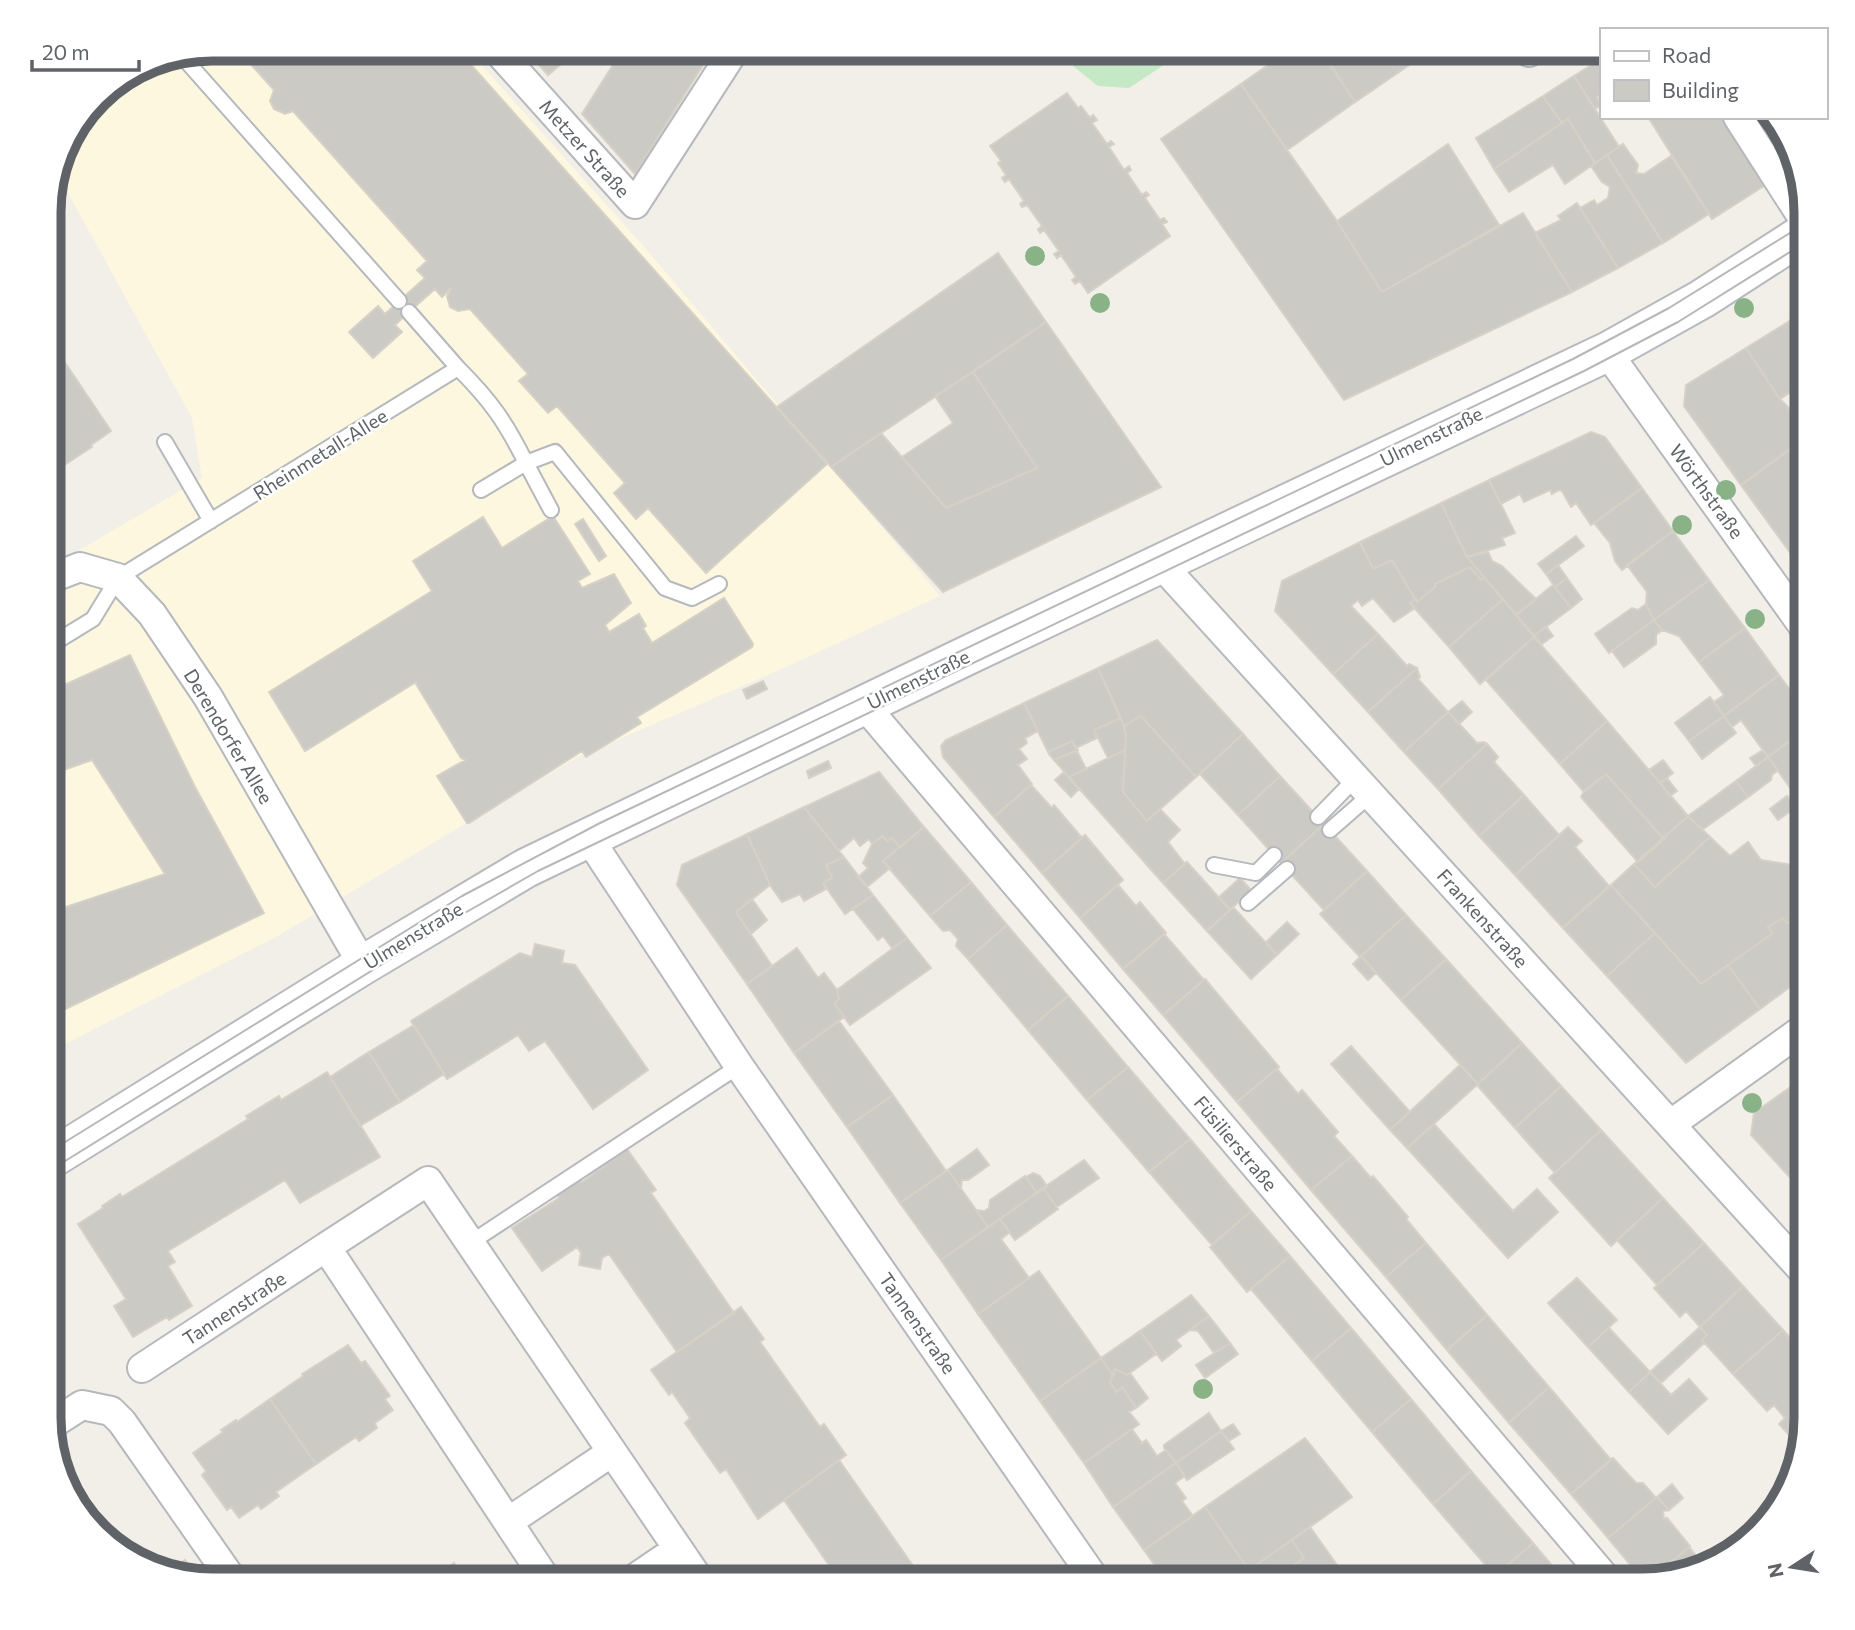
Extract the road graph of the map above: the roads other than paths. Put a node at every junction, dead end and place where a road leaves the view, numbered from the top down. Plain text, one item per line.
1 (507, 61) edge
2 (726, 61) edge
3 (189, 64) edge
4 (1739, 119) edge
5 (1793, 203) edge
6 (1793, 240) edge
7 (1607, 352) junction
8 (458, 368) junction
9 (165, 442) dead end
10 (526, 463) junction
11 (481, 490) dead end
12 (551, 510) dead end
13 (211, 521) junction
14 (1160, 564) junction
15 (62, 574) edge
16 (118, 578) junction
17 (719, 584) dead end
18 (1793, 612) edge
19 (62, 638) edge
20 (864, 705) junction
21 (1363, 787) junction
22 (1318, 817) dead end
23 (1330, 830) dead end
24 (588, 837) junction
25 (1274, 855) dead end
26 (1214, 865) dead end
27 (1287, 869) dead end
28 (1248, 904) dead end
29 (363, 965) junction
30 (1794, 1036) edge
31 (739, 1066) junction
32 (1671, 1124) junction
33 (62, 1152) edge
34 (470, 1243) junction
35 (326, 1247) junction
36 (1794, 1261) edge
37 (142, 1368) dead end
38 (62, 1418) edge
39 (612, 1452) junction
40 (508, 1522) junction
41 (678, 1549) junction
42 (225, 1569) edge
43 (539, 1569) edge
44 (649, 1569) edge
45 (692, 1569) edge
46 (1088, 1569) edge
47 (1598, 1569) edge

1 - 2 street, Metzer Straße
3 - 8 lane
4 - 5 street
6 - 7 main road, Ulmenstraße
7 - 14 main road, Ulmenstraße
7 - 18 street, Wörthstraße
8 - 10 lane
8 - 13 lane, Rheinmetall-Allee
9 - 13 lane
10 - 11 lane
10 - 12 lane
10 - 17 lane
13 - 16 lane, Rheinmetall-Allee
14 - 20 main road, Ulmenstraße
14 - 21 street, Frankenstraße
15 - 16 street
16 - 19 lane
16 - 29 street, Derendorfer Allee
20 - 24 main road, Ulmenstraße
20 - 47 street, Füsilierstraße
21 - 22 lane
21 - 23 lane
21 - 32 street, Frankenstraße
24 - 29 main road, Ulmenstraße
24 - 31 street, Tannenstraße
25 - 26 lane
27 - 28 lane
29 - 33 main road, Ulmenstraße
30 - 32 street
31 - 34 lane
31 - 46 street, Tannenstraße
32 - 36 street, Frankenstraße
34 - 35 street, Tannenstraße
34 - 39 street, Tannenstraße
35 - 37 street, Tannenstraße
35 - 40 street
38 - 42 street
39 - 40 street
39 - 41 street, Tannenstraße
40 - 43 street
41 - 44 street
41 - 45 street, Tannenstraße

